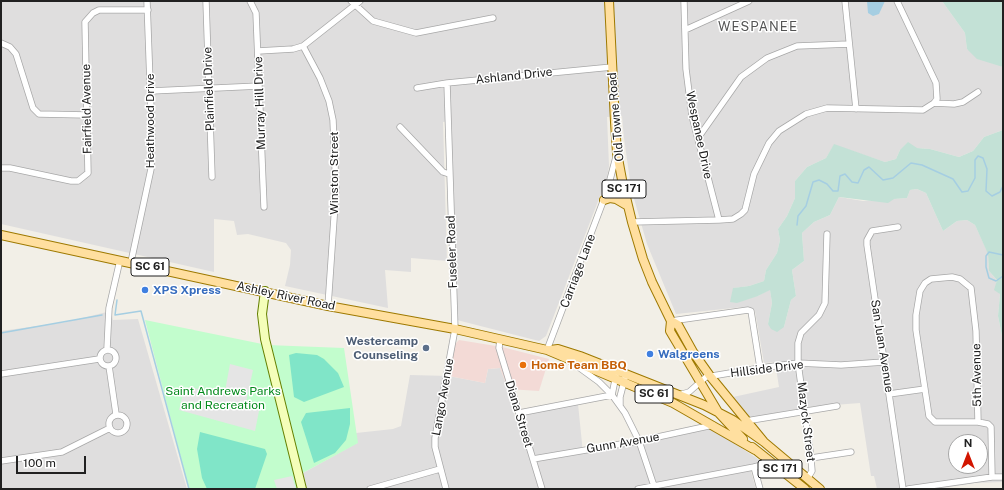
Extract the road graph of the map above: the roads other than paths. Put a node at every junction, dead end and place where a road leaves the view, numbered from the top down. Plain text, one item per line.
1 (147, 1) edge
2 (206, 1) edge
3 (250, 1) edge
4 (360, 1) edge
5 (609, 1) edge
6 (684, 1) edge
7 (749, 1) edge
8 (845, 1) edge
9 (897, 1) edge
10 (353, 3) edge
11 (148, 10) junction
12 (493, 18) dead end
13 (685, 30) junction
14 (1, 44) edge
15 (849, 44) junction
16 (302, 46) junction
17 (258, 52) junction
18 (612, 67) junction
19 (447, 83) junction
20 (259, 86) junction
21 (417, 88) dead end
22 (209, 89) junction
23 (151, 91) junction
24 (978, 92) dead end
25 (934, 103) junction
26 (856, 109) junction
27 (87, 115) junction
28 (400, 127) dead end
29 (698, 138) junction
30 (617, 153) junction
31 (1, 168) edge
32 (449, 174) junction
33 (212, 177) dead end
34 (623, 185) junction
35 (607, 191) junction
36 (604, 200) junction
37 (628, 206) junction
38 (264, 207) dead end
39 (719, 220) junction
40 (632, 222) junction
41 (898, 227) dead end
42 (827, 234) dead end
43 (1, 235) edge
44 (120, 260) junction
45 (130, 262) junction
46 (265, 291) junction
47 (328, 306) junction
48 (671, 321) junction
49 (455, 329) junction
50 (500, 339) junction
51 (107, 349) junction
52 (548, 350) junction
53 (99, 359) junction
54 (884, 362) junction
55 (798, 363) junction
56 (109, 366) junction
57 (760, 368) junction
58 (1, 374) edge
59 (616, 374) junction
60 (710, 376) junction
61 (625, 378) junction
62 (700, 382) junction
63 (925, 389) junction
64 (889, 394) junction
65 (612, 395) junction
66 (679, 395) junction
67 (620, 406) junction
68 (837, 406) dead end
69 (805, 410) junction
70 (718, 412) junction
71 (519, 413) junction
72 (116, 414) junction
73 (746, 421) junction
74 (978, 422) junction
75 (713, 425) junction
76 (110, 428) junction
77 (639, 441) junction
78 (764, 442) junction
79 (755, 450) junction
80 (851, 452) dead end
81 (811, 458) junction
82 (533, 459) junction
83 (768, 460) junction
84 (1, 461) edge
85 (754, 467) junction
86 (440, 469) junction
87 (992, 477) junction
88 (1003, 477) edge
89 (807, 479) junction
90 (654, 488) edge
91 (302, 489) edge
92 (370, 489) edge
93 (446, 489) edge
94 (542, 489) edge
95 (638, 489) edge
96 (760, 489) edge
97 (805, 489) edge
98 (820, 489) edge
99 (903, 489) edge
100 (908, 489) edge

1 - 11 street, Heathwood Drive
2 - 22 street, Plainfield Drive
3 - 17 street, Murray Hill Drive
4 - 10 street
5 - 18 main road, Old Towne Road / SC 171
6 - 13 street, Wespanee Drive
7 - 13 street
8 - 15 street
9 - 25 street
10 - 12 street
10 - 16 street
11 - 23 street, Heathwood Drive
11 - 27 street, Fairfield Avenue
13 - 29 street, Wespanee Drive
14 - 27 street
15 - 26 street
15 - 29 street
16 - 17 street
16 - 47 street, Winston Street
17 - 20 street, Murray Hill Drive
18 - 19 street, Ashland Drive
18 - 30 main road, Old Towne Road / SC 171
19 - 21 street, Ashland Drive
19 - 32 street, Fuseler Road
20 - 22 street
20 - 38 street, Murray Hill Drive
22 - 23 street
22 - 33 street, Plainfield Drive
23 - 45 street, Heathwood Drive
24 - 25 street
25 - 26 street
26 - 39 street
27 - 31 street, Fairfield Avenue
28 - 32 street
29 - 39 street, Wespanee Drive
30 - 34 main road, Old Towne Road / SC 171
30 - 35 street, Carriage Lane
32 - 49 street, Fuseler Road
34 - 35 street
34 - 37 main road, Old Towne Road / SC 171
35 - 36 street, Carriage Lane
36 - 37 main road
36 - 52 street, Carriage Lane
37 - 40 main road, Old Towne Road / SC 171
39 - 40 street
40 - 48 main road, Old Towne Road / SC 171
41 - 54 street, San Juan Avenue
42 - 55 street, Mazyck Street
43 - 44 main road, Ashley River Road / SC 61
44 - 45 main road, Ashley River Road / SC 61
44 - 51 street
45 - 46 main road, Ashley River Road / SC 61
46 - 47 main road, Ashley River Road / SC 61
46 - 91 main road
47 - 49 main road, Ashley River Road / SC 61
48 - 57 street
48 - 60 main road, SC 171
48 - 62 main road, SC 171
49 - 50 main road, Ashley River Road / SC 61
49 - 86 street, Lango Avenue
50 - 52 main road, Ashley River Road / SC 61
50 - 71 street, Diana Street
51 - 53 street
51 - 56 street
52 - 59 main road, Ashley River Road / SC 61
52 - 65 street
53 - 56 street
53 - 58 street
54 - 55 street, Hillside Drive
54 - 64 street, San Juan Avenue
55 - 57 street, Hillside Drive
55 - 69 street, Mazyck Street
56 - 72 street
57 - 60 street, Hillside Drive
59 - 61 main road, Ashley River Road / SC 61
59 - 65 street
60 - 62 street, Hillside Drive
60 - 73 main road, SC 171
61 - 66 main road, Ashley River Road / SC 61
61 - 67 street
61 - 75 main road, Ashley River Road / SC 61
62 - 66 street, Hillside Drive
62 - 70 main road, SC 171
63 - 64 street
63 - 74 street
63 - 74 street, 5th Avenue
64 - 99 street, San Juan Avenue
65 - 67 street
65 - 71 street
66 - 70 main road, Ashley River Road / SC 61
67 - 77 street
68 - 69 street
69 - 73 street
69 - 81 street, Mazyck Street
70 - 78 main road, Ashley River Road / SC 61
70 - 79 main road, SC 171
71 - 82 street, Diana Street
72 - 76 street
72 - 76 street
73 - 78 main road, SC 171
74 - 87 street, 5th Avenue
75 - 77 street, Gunn Avenue
75 - 79 main road, Ashley River Road / SC 61
76 - 84 street
77 - 82 street, Gunn Avenue
77 - 90 street
78 - 89 main road, SC 171
79 - 83 main road, SC 171
80 - 81 street
81 - 89 street, Mazyck Street
82 - 94 street, Diana Street
83 - 85 street
83 - 97 main road, SC 171
85 - 90 street
85 - 96 street
86 - 92 street
86 - 93 street, Lango Avenue
87 - 88 street
87 - 100 street
89 - 98 main road, SC 171
90 - 95 street

